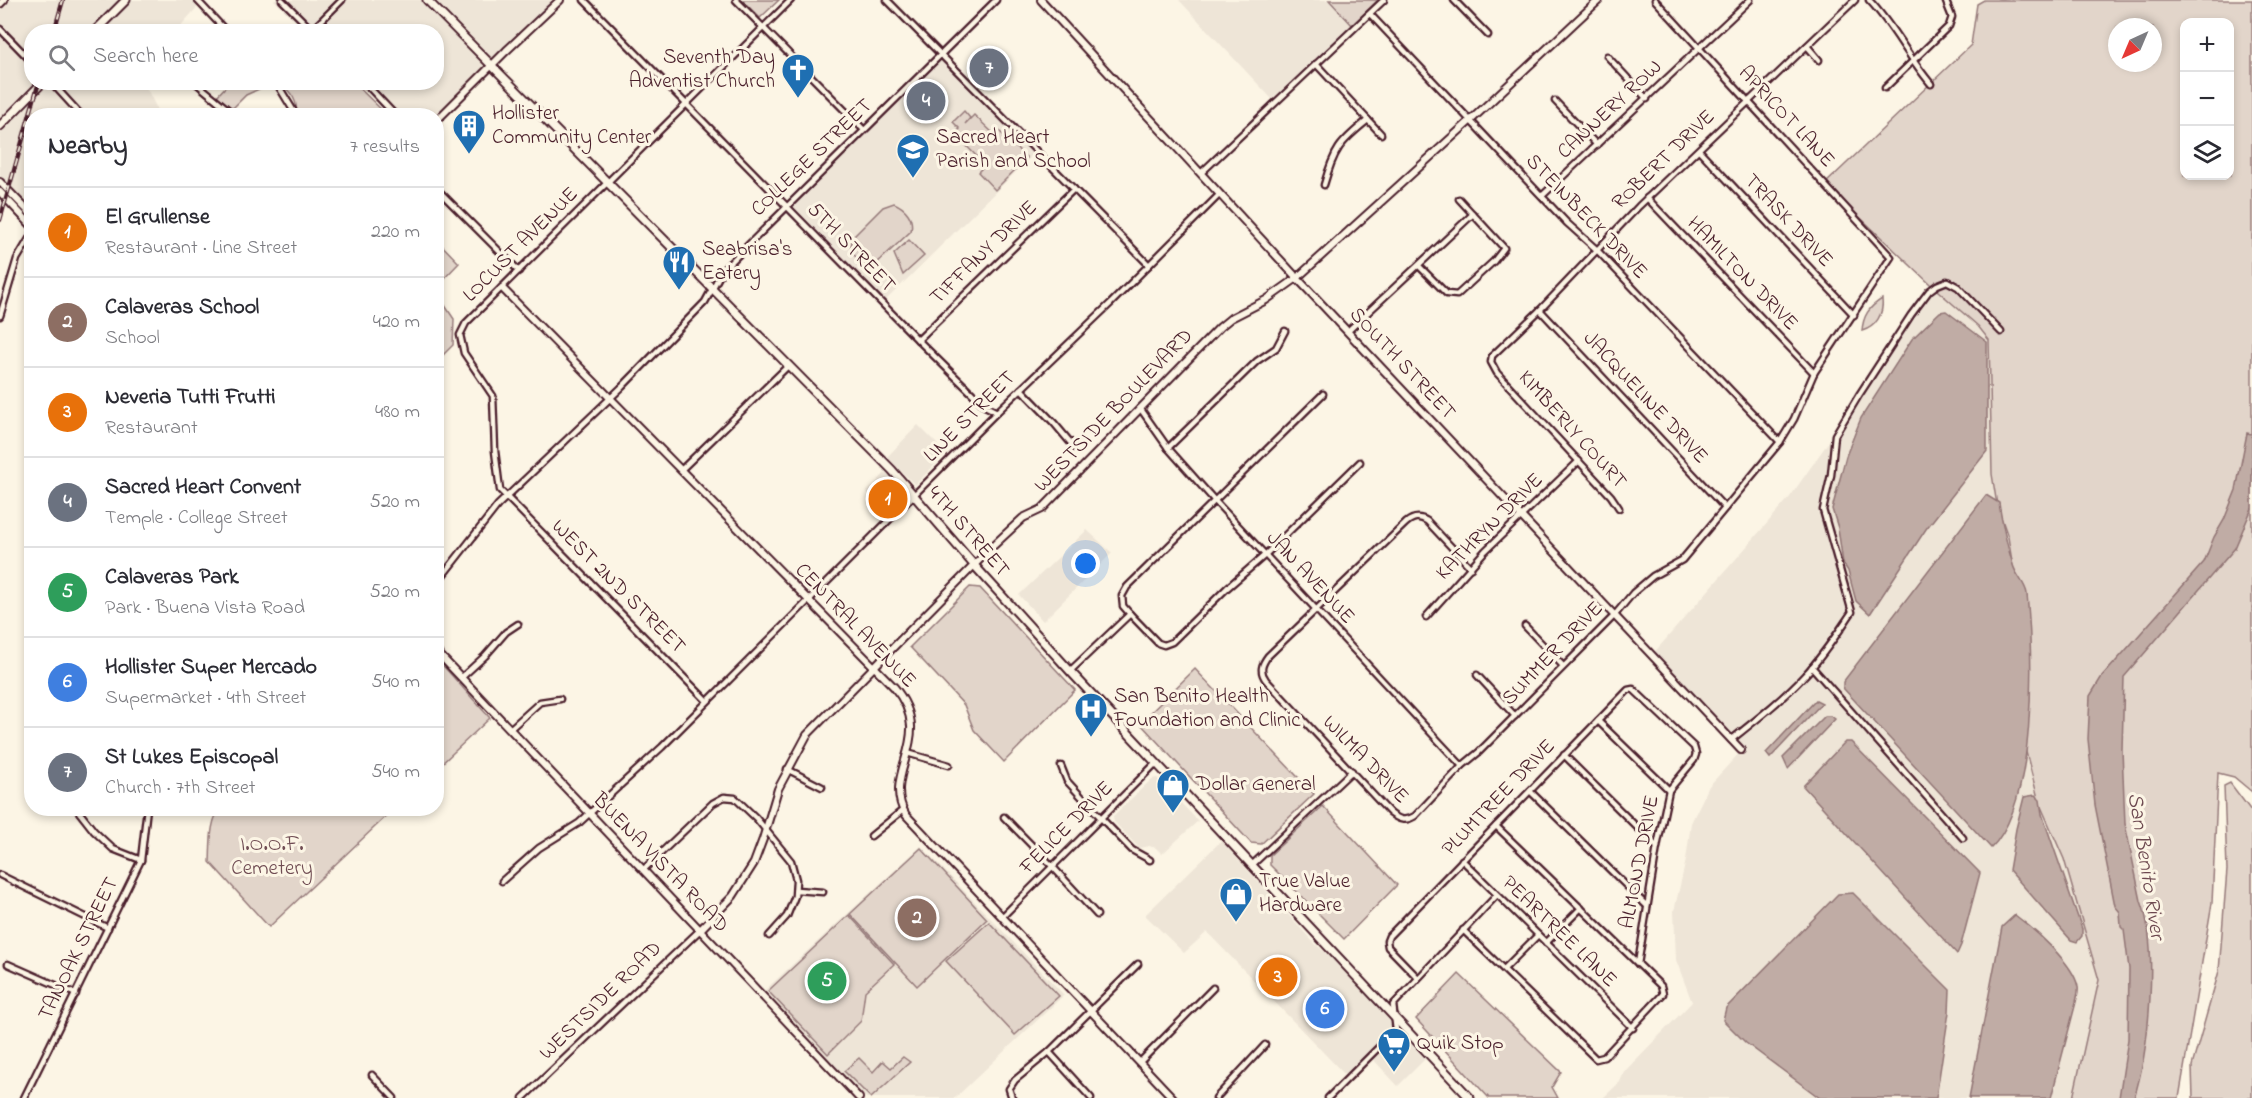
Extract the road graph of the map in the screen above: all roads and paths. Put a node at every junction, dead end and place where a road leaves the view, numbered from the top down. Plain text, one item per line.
1 (4, 0) edge
2 (125, 0) edge
3 (197, 0) edge
4 (282, 0) edge
5 (342, 0) edge
6 (427, 0) edge
7 (560, 0) edge
8 (584, 0) edge
9 (736, 0) edge
10 (792, 0) edge
11 (887, 0) edge
12 (996, 0) edge
13 (1041, 0) edge
14 (1384, 0) edge
15 (1454, 0) edge
16 (1599, 0) edge
17 (1655, 0) edge
18 (1750, 0) edge
19 (1855, 0) edge
20 (1869, 0) edge
21 (1946, 2) dead end
22 (0, 4) edge
23 (1370, 14) junction
24 (102, 24) edge
25 (220, 24) edge
26 (306, 24) edge
27 (320, 24) edge
28 (762, 28) junction
29 (0, 29) edge
30 (1488, 35) dead end
31 (1806, 46) junction
32 (1700, 48) junction
33 (24, 54) edge
34 (941, 55) junction
35 (1607, 56) dead end
36 (1819, 60) dead end
37 (1912, 62) junction
38 (492, 64) junction
39 (1316, 64) junction
40 (1931, 84) dead end
41 (1885, 88) dead end
42 (35, 90) edge
43 (58, 90) edge
44 (204, 90) edge
45 (281, 90) edge
46 (372, 90) edge
47 (1647, 99) junction
48 (1749, 100) junction
49 (1555, 101) dead end
50 (686, 104) junction
51 (75, 108) edge
52 (225, 108) edge
53 (292, 108) edge
54 (388, 108) edge
55 (444, 113) edge
56 (1368, 120) junction
57 (1471, 120) junction
58 (0, 126) edge
59 (864, 130) junction
60 (1381, 134) dead end
61 (1597, 145) junction
62 (1699, 150) junction
63 (1201, 173) junction
64 (0, 182) edge
65 (608, 182) junction
66 (1324, 185) dead end
67 (1074, 189) junction
68 (0, 192) edge
69 (1220, 194) junction
70 (444, 196) edge
71 (1542, 196) junction
72 (1647, 198) junction
73 (1459, 199) dead end
74 (787, 205) junction
75 (24, 207) edge
76 (1473, 214) junction
77 (24, 218) edge
78 (24, 247) edge
79 (1596, 249) junction
80 (1891, 257) joint
81 (1149, 265) junction
82 (1419, 266) junction
83 (519, 271) junction
84 (1297, 278) junction
85 (502, 288) junction
86 (713, 288) junction
87 (1540, 310) junction
88 (1854, 315) junction
89 (0, 316) edge
90 (1285, 331) dead end
91 (1348, 331) junction
92 (2001, 332) dead end
93 (918, 340) junction
94 (789, 365) junction
95 (1814, 373) junction
96 (1500, 376) joint
97 (1021, 389) junction
98 (1323, 394) dead end
99 (610, 398) junction
100 (1140, 408) junction
101 (997, 412) junction
102 (1780, 442) junction
103 (1075, 448) dead end
104 (1168, 448) junction
105 (1579, 461) junction
106 (1360, 462) dead end
107 (681, 470) junction
108 (914, 495) junction
109 (506, 497) junction
110 (1215, 501) junction
111 (1618, 508) dead end
112 (1725, 508) junction
113 (1521, 516) junction
114 (1265, 555) junction
115 (974, 565) junction
116 (1471, 568) junction
117 (444, 574) edge
118 (808, 601) junction
119 (1316, 610) junction
120 (1130, 614) junction
121 (1614, 616) junction
122 (1426, 617) dead end
123 (518, 624) dead end
124 (1525, 626) dead end
125 (444, 660) edge
126 (1563, 666) junction
127 (874, 667) junction
128 (1812, 667) junction
129 (1070, 671) junction
130 (1477, 675) dead end
131 (461, 678) junction
132 (560, 699) dead end
133 (707, 701) junction
134 (1515, 716) junction
135 (1598, 721) junction
136 (510, 729) junction
137 (1731, 740) junction
138 (1688, 741) joint
139 (1741, 750) dead end
140 (907, 753) junction
141 (1563, 755) junction
142 (1156, 763) junction
143 (949, 765) dead end
144 (1061, 766) dead end
145 (1462, 766) junction
146 (787, 770) junction
147 (1352, 771) junction
148 (822, 787) dead end
149 (1669, 790) junction
150 (1530, 791) junction
151 (903, 810) junction
152 (589, 814) junction
153 (82, 816) edge
154 (146, 816) edge
155 (1004, 817) dead end
156 (1102, 819) junction
157 (1402, 820) joint
158 (1496, 826) junction
159 (765, 832) junction
160 (871, 836) dead end
161 (1963, 838) dead end
162 (1657, 847) junction
163 (141, 860) junction
164 (1150, 860) dead end
165 (1462, 860) junction
166 (1252, 865) junction
167 (1052, 866) junction
168 (643, 870) junction
169 (0, 875) edge
170 (502, 881) dead end
171 (796, 890) junction
172 (824, 892) dead end
173 (1497, 895) junction
174 (1647, 906) junction
175 (1581, 908) junction
176 (1097, 915) dead end
177 (1002, 917) junction
178 (108, 928) junction
179 (701, 928) junction
180 (1463, 930) junction
181 (1538, 935) junction
182 (769, 936) dead end
183 (1546, 944) junction
184 (8, 964) dead end
185 (1138, 964) dead end
186 (1638, 964) junction
187 (1504, 969) junction
188 (1418, 978) junction
189 (1213, 988) dead end
190 (76, 994) junction
191 (1090, 1012) junction
192 (1395, 1018) junction
193 (1633, 1028) junction
194 (1265, 1045) dead end
195 (1049, 1052) junction
196 (1140, 1062) junction
197 (372, 1075) dead end
198 (24, 1098) edge
199 (394, 1098) edge
200 (523, 1098) edge
201 (860, 1098) edge
202 (1012, 1098) edge
203 (1091, 1098) edge
204 (1173, 1098) edge
205 (1216, 1098) edge
206 (1328, 1098) edge
207 (1470, 1098) edge

1 - 22 street
2 - 24 main road
3 - 25 street
4 - 26 street
5 - 27 street
6 - 38 main road, 4TH STREET
7 - 38 street
8 - 50 street, 5TH STREET
9 - 28 street
10 - 28 street, LOCUST AVENUE
11 - 34 street
12 - 34 street, COLLEGE STREET
13 - 63 street, SOUTH STREET
14 - 23 street
15 - 30 street
16 - 57 street, WESTSIDE BOULEVARD
17 - 32 street, APRICOT LANE
18 - 32 street, CANNERY ROW
19 - 31 street, ROBERT DRIVE
20 - 37 street
21 - 37 street
23 - 39 street
23 - 57 street, STEINBECK DRIVE
28 - 50 street, LOCUST AVENUE
28 - 59 street
29 - 33 street
31 - 36 street
31 - 48 street, ROBERT DRIVE
32 - 47 street, CANNERY ROW
32 - 48 street, APRICOT LANE
34 - 59 street, COLLEGE STREET
34 - 67 street
35 - 47 street
37 - 40 street
37 - 41 street
38 - 55 street
38 - 65 main road, 4TH STREET
39 - 56 street
39 - 63 street
42 - 58 main road
43 - 51 street
44 - 52 street
45 - 53 street
46 - 54 street
47 - 61 street, CANNERY ROW
48 - 62 street, ROBERT DRIVE
48 - 80 street, APRICOT LANE
49 - 61 street
50 - 65 street, LOCUST AVENUE
50 - 74 street, 5TH STREET
56 - 60 street
56 - 66 street
57 - 71 street, STEINBECK DRIVE
57 - 84 street, WESTSIDE BOULEVARD
59 - 74 street, COLLEGE STREET
61 - 71 street, CANNERY ROW
62 - 72 street, ROBERT DRIVE
62 - 88 street, TRASK DRIVE
63 - 69 street, SOUTH STREET
64 - 75 street
65 - 83 street, LOCUST AVENUE
65 - 86 main road, 4TH STREET
67 - 81 street
67 - 93 street, TIFFANY DRIVE
68 - 77 street
69 - 81 street, LINE STREET
69 - 84 street, SOUTH STREET
70 - 83 street
71 - 79 street, STEINBECK DRIVE
72 - 79 street, ROBERT DRIVE
72 - 95 street, HAMILTON DRIVE
73 - 76 street
74 - 86 street, COLLEGE STREET
74 - 93 street, 5TH STREET
76 - 82 street
76 - 82 street
78 - 89 street
79 - 87 street, ROBERT DRIVE
79 - 102 street, STEINBECK DRIVE
80 - 88 street, SUMMER DRIVE
81 - 97 street, LINE STREET
82 - 91 street
83 - 85 street, LOCUST AVENUE
84 - 91 street, SOUTH STREET
84 - 100 street, WESTSIDE BOULEVARD
85 - 99 street, CENTRAL AVENUE
85 - 109 street, LOCUST AVENUE
86 - 94 main road, 4TH STREET
86 - 99 street, COLLEGE STREET
87 - 96 street, ROBERT DRIVE
87 - 112 street, JACQUELINE DRIVE
88 - 95 street, SUMMER DRIVE
90 - 104 street
91 - 113 street, SOUTH STREET
92 - 128 street
93 - 101 street, 5TH STREET
94 - 107 street
94 - 108 main road, 4TH STREET
95 - 102 street, SUMMER DRIVE
96 - 105 street, KIMBERLY COURT
97 - 101 street, LINE STREET
97 - 103 street
98 - 110 street
99 - 107 street, CENTRAL AVENUE
99 - 109 street, COLLEGE STREET
100 - 104 street, JAN AVENUE
100 - 115 street, WESTSIDE BOULEVARD
101 - 108 street, LINE STREET
102 - 112 street, SUMMER DRIVE
104 - 110 street, JAN AVENUE
105 - 111 street, KIMBERLY COURT
105 - 113 street, KATHRYN DRIVE
106 - 114 street
107 - 118 street, CENTRAL AVENUE
108 - 115 main road, 4TH STREET
108 - 118 street, LINE STREET
109 - 117 street
109 - 133 street, WEST 2ND STREET
110 - 114 street, JAN AVENUE
110 - 120 street
112 - 121 street, SUMMER DRIVE
113 - 116 street, KATHRYN DRIVE
113 - 121 street, SOUTH STREET
114 - 119 street, JAN AVENUE
114 - 120 street
115 - 127 street, WESTSIDE BOULEVARD
115 - 129 main road, 4TH STREET
116 - 119 street
116 - 122 street, KATHRYN DRIVE
118 - 127 street, CENTRAL AVENUE
118 - 133 street, LINE STREET
119 - 145 street, JAN AVENUE
119 - 147 street, WILMA DRIVE
120 - 129 street
121 - 126 street, SUMMER DRIVE
121 - 137 street, SOUTH STREET
123 - 131 street
124 - 126 street
125 - 131 street, BUENA VISTA ROAD
126 - 134 street, SUMMER DRIVE
127 - 140 street, CENTRAL AVENUE
127 - 146 street, WESTSIDE BOULEVARD
128 - 137 street
128 - 161 street
129 - 142 main road, 4TH STREET
130 - 134 street
131 - 136 street, BUENA VISTA ROAD
132 - 136 street
133 - 152 street, LINE STREET
134 - 145 street, SUMMER DRIVE
135 - 138 street, PLUMTREE DRIVE
135 - 141 street, PLUMTREE DRIVE
135 - 149 street
136 - 152 street, BUENA VISTA ROAD
137 - 139 street, SOUTH STREET
138 - 149 street, ALMOND DRIVE
140 - 143 street
140 - 151 street, CENTRAL AVENUE
141 - 150 street, PLUMTREE DRIVE
141 - 162 street
142 - 156 street, FELICE DRIVE
142 - 166 main road, 4TH STREET
144 - 156 street
145 - 157 street, SUMMER DRIVE
146 - 148 street
146 - 159 street, WESTSIDE BOULEVARD
147 - 157 street, WILMA DRIVE
147 - 166 street
149 - 162 street, ALMOND DRIVE
150 - 158 street, PLUMTREE DRIVE
150 - 174 street
151 - 160 street
151 - 177 street
152 - 168 street, BUENA VISTA ROAD
152 - 170 street, LINE STREET
153 - 163 street
154 - 163 street, TANOAK STREET
155 - 167 street
156 - 164 street
156 - 167 street, FELICE DRIVE
158 - 165 street, PLUMTREE DRIVE
158 - 175 street
159 - 168 street
159 - 171 street
159 - 179 street, WESTSIDE BOULEVARD
162 - 174 street, ALMOND DRIVE
163 - 178 street, TANOAK STREET
165 - 173 street, PEARTREE LANE
165 - 188 street, PLUMTREE DRIVE
166 - 192 main road, 4TH STREET
167 - 176 street
167 - 177 street, FELICE DRIVE
168 - 179 street, BUENA VISTA ROAD
169 - 178 street
171 - 172 street
171 - 182 street
173 - 180 street
173 - 181 street, PEARTREE LANE
174 - 186 street, ALMOND DRIVE
175 - 183 street
175 - 186 street
177 - 191 street
178 - 190 street, TANOAK STREET
179 - 200 street, WESTSIDE ROAD
179 - 201 street, BUENA VISTA ROAD
180 - 187 street
180 - 188 street
181 - 183 street, PEARTREE LANE
181 - 187 street
183 - 193 street, PEARTREE LANE
184 - 190 street
185 - 191 street
186 - 193 street
187 - 193 street
188 - 192 street
189 - 196 street
190 - 198 street, TANOAK STREET
191 - 195 street
191 - 196 street
192 - 206 street
192 - 207 main road, 4TH STREET
194 - 205 street
195 - 202 street
195 - 203 street
196 - 204 street
197 - 199 street

